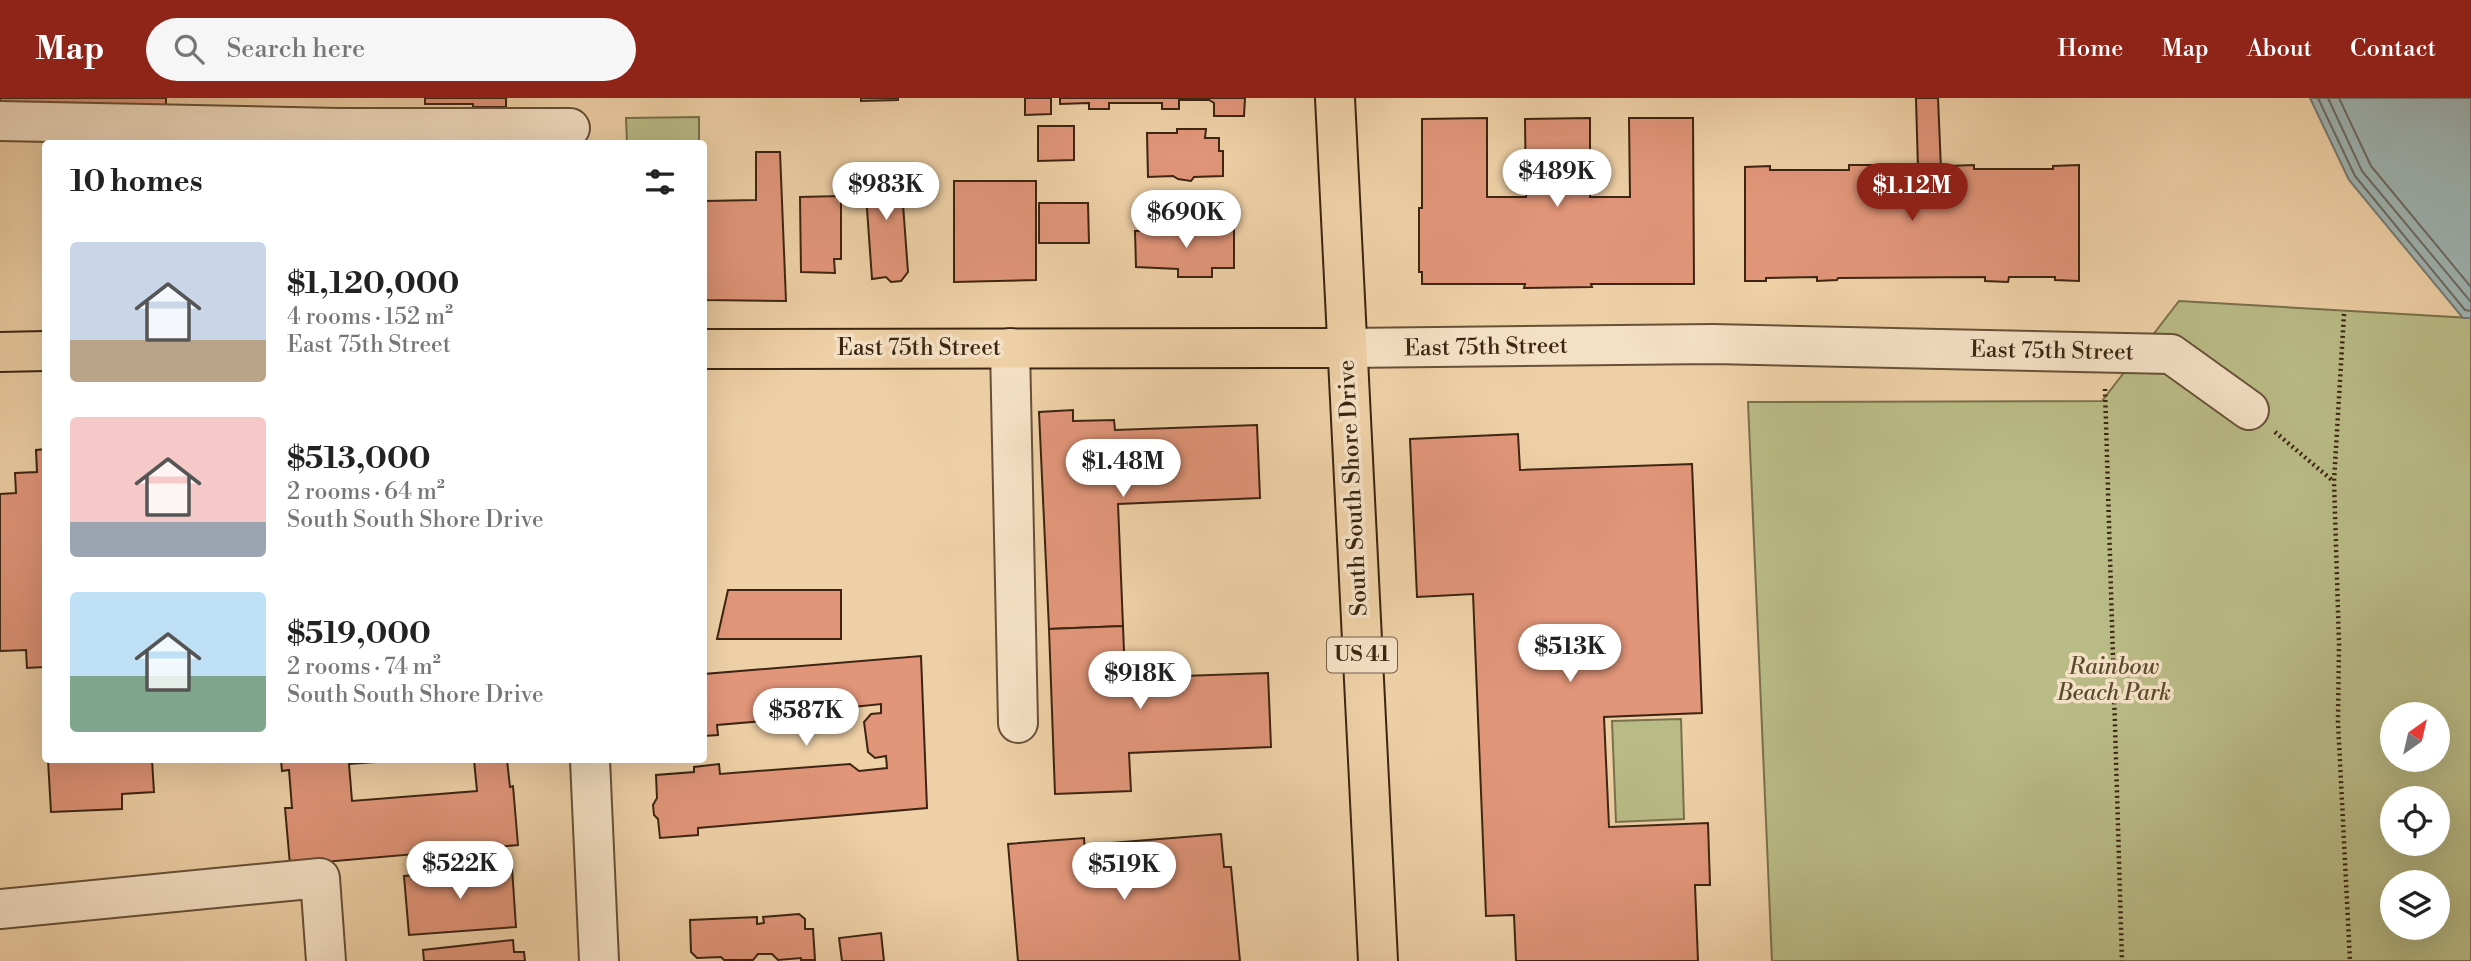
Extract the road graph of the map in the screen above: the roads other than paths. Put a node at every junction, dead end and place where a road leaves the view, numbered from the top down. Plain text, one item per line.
1 (1335, 98) edge
2 (0, 121) edge
3 (570, 123) edge
4 (1010, 348) junction
5 (1346, 348) junction
6 (707, 349) edge
7 (42, 351) edge
8 (0, 352) edge
9 (2249, 410) road end
10 (1018, 723) dead end
11 (590, 763) edge
12 (0, 909) edge
13 (326, 961) edge
14 (599, 961) edge
15 (1378, 961) edge

1 - 5 main road, South South Shore Drive / US 41
2 - 3 street
4 - 5 main road, East 75th Street
4 - 6 main road, East 75th Street
4 - 10 street
5 - 9 street, East 75th Street
5 - 15 main road, South South Shore Drive / US 41
7 - 8 main road
11 - 14 street
12 - 13 street

